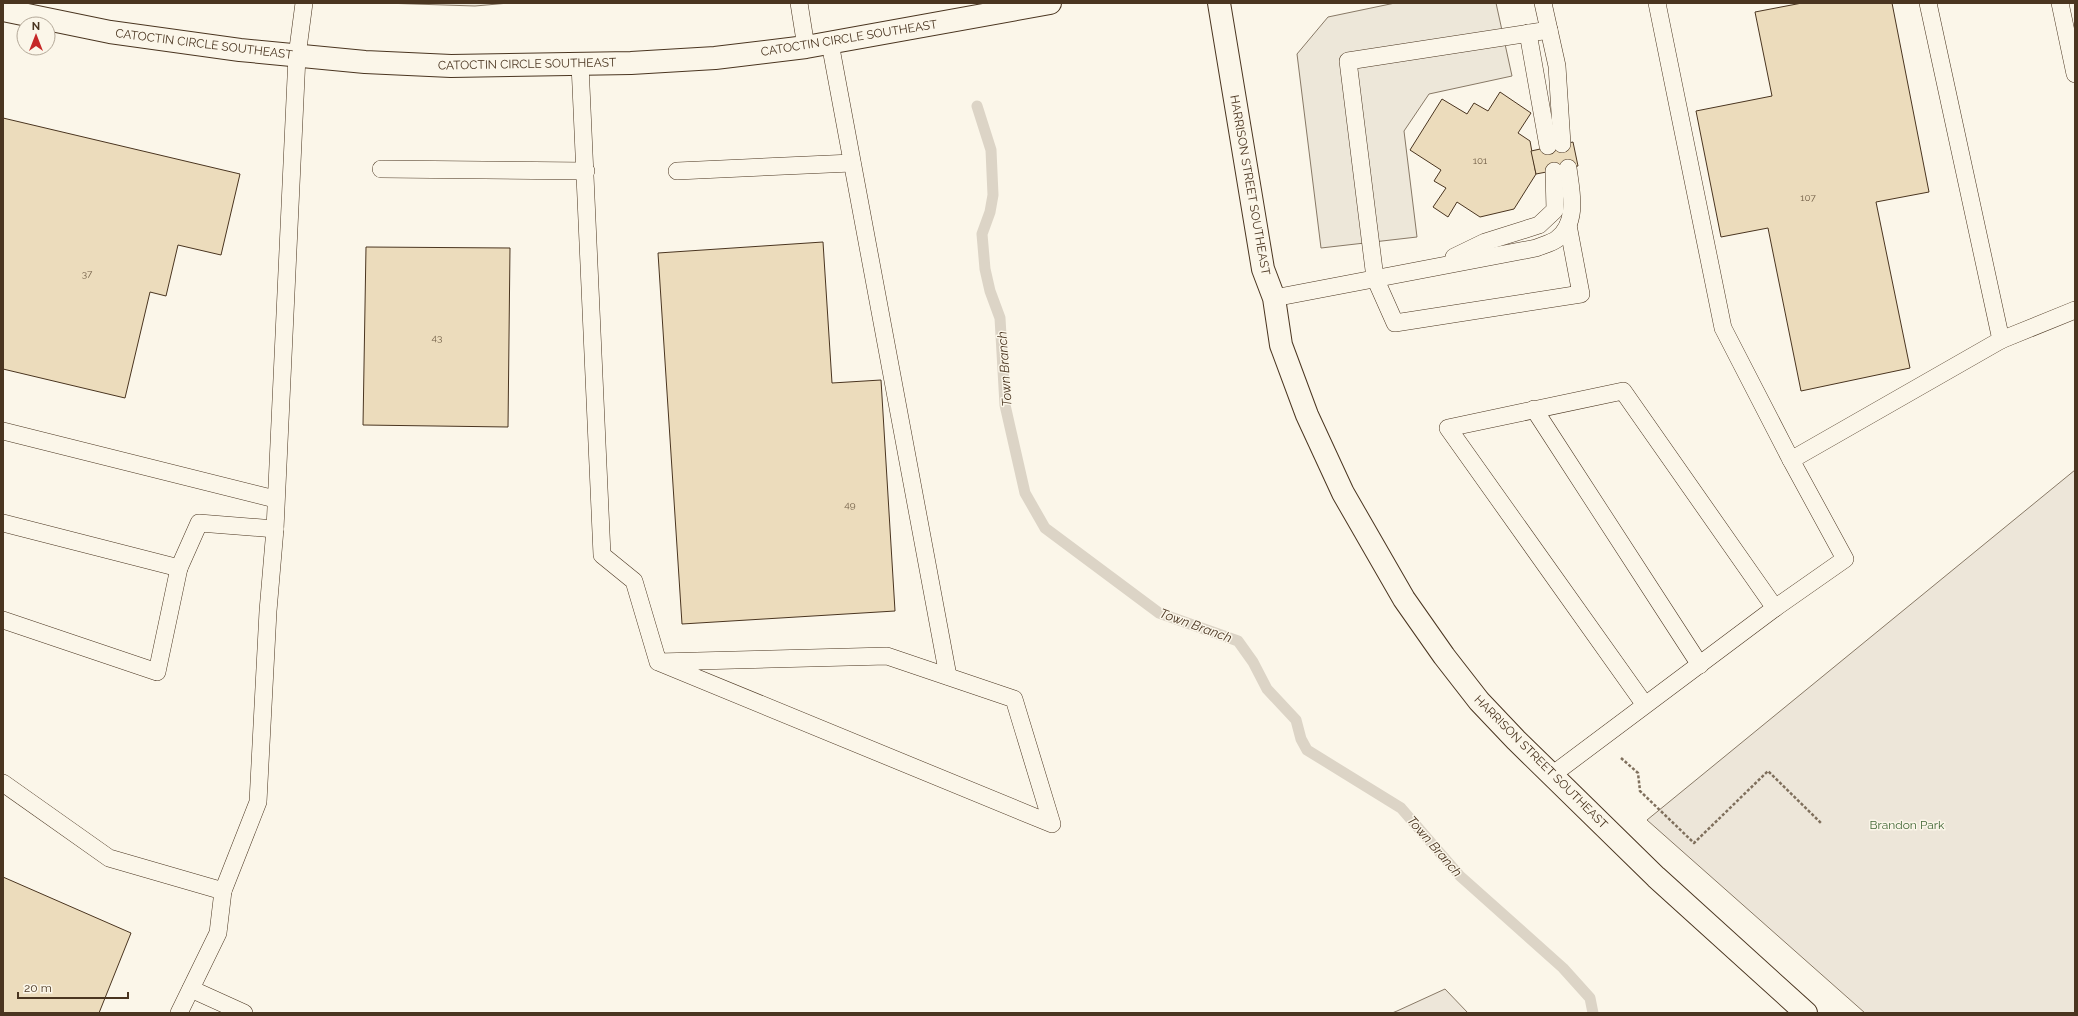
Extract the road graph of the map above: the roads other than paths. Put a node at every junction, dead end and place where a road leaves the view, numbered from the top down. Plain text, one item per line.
1 (304, 3) edge
2 (799, 3) edge
3 (1050, 3) edge
4 (1219, 3) edge
5 (1543, 3) edge
6 (1657, 3) edge
7 (1928, 3) edge
8 (2060, 3) edge
9 (3, 10) edge
10 (1549, 30) junction
11 (1528, 33) junction
12 (830, 43) junction
13 (806, 47) junction
14 (297, 56) junction
15 (580, 64) junction
16 (2075, 74) edge
17 (852, 163) junction
18 (381, 169) dead end
19 (586, 171) junction
20 (676, 171) dead end
21 (1568, 225) junction
22 (1430, 268) junction
23 (1375, 278) junction
24 (1274, 298) junction
25 (2075, 310) edge
26 (2001, 340) junction
27 (1534, 410) junction
28 (3, 431) edge
29 (1791, 460) junction
30 (275, 500) junction
31 (3, 523) edge
32 (275, 530) junction
33 (179, 568) junction
34 (1775, 608) junction
35 (3, 620) edge
36 (658, 662) junction
37 (1700, 665) junction
38 (948, 676) junction
39 (1645, 705) junction
40 (1552, 775) junction
41 (3, 783) edge
42 (223, 891) junction
43 (190, 989) junction
44 (179, 1013) edge
45 (244, 1013) edge
46 (1806, 1013) edge

1 - 14 lane
2 - 13 lane
3 - 12 street, CATOCTIN CIRCLE SOUTHEAST
4 - 24 street, HARRISON STREET SOUTHEAST
5 - 10 lane
6 - 29 lane
7 - 26 lane
8 - 16 lane
9 - 14 street, CATOCTIN CIRCLE SOUTHEAST
10 - 11 lane
10 - 11 lane
11 - 23 lane
12 - 13 street, CATOCTIN CIRCLE SOUTHEAST
12 - 17 lane
13 - 15 street, CATOCTIN CIRCLE SOUTHEAST
14 - 15 street, CATOCTIN CIRCLE SOUTHEAST
14 - 30 lane
15 - 19 lane
17 - 20 lane
17 - 38 lane
18 - 19 lane
19 - 36 lane
21 - 22 lane
21 - 22 lane
21 - 23 lane
22 - 23 lane
23 - 24 lane
24 - 40 street, HARRISON STREET SOUTHEAST
25 - 26 lane
26 - 29 lane
27 - 34 lane
27 - 37 lane
27 - 39 lane
28 - 30 lane
29 - 34 lane
30 - 32 lane
31 - 33 lane
32 - 33 lane
32 - 42 lane
33 - 35 lane
34 - 37 lane
36 - 38 lane
36 - 38 lane
37 - 39 lane
39 - 40 lane
40 - 46 street, HARRISON STREET SOUTHEAST
41 - 42 lane
42 - 43 lane
43 - 44 lane
43 - 45 lane

